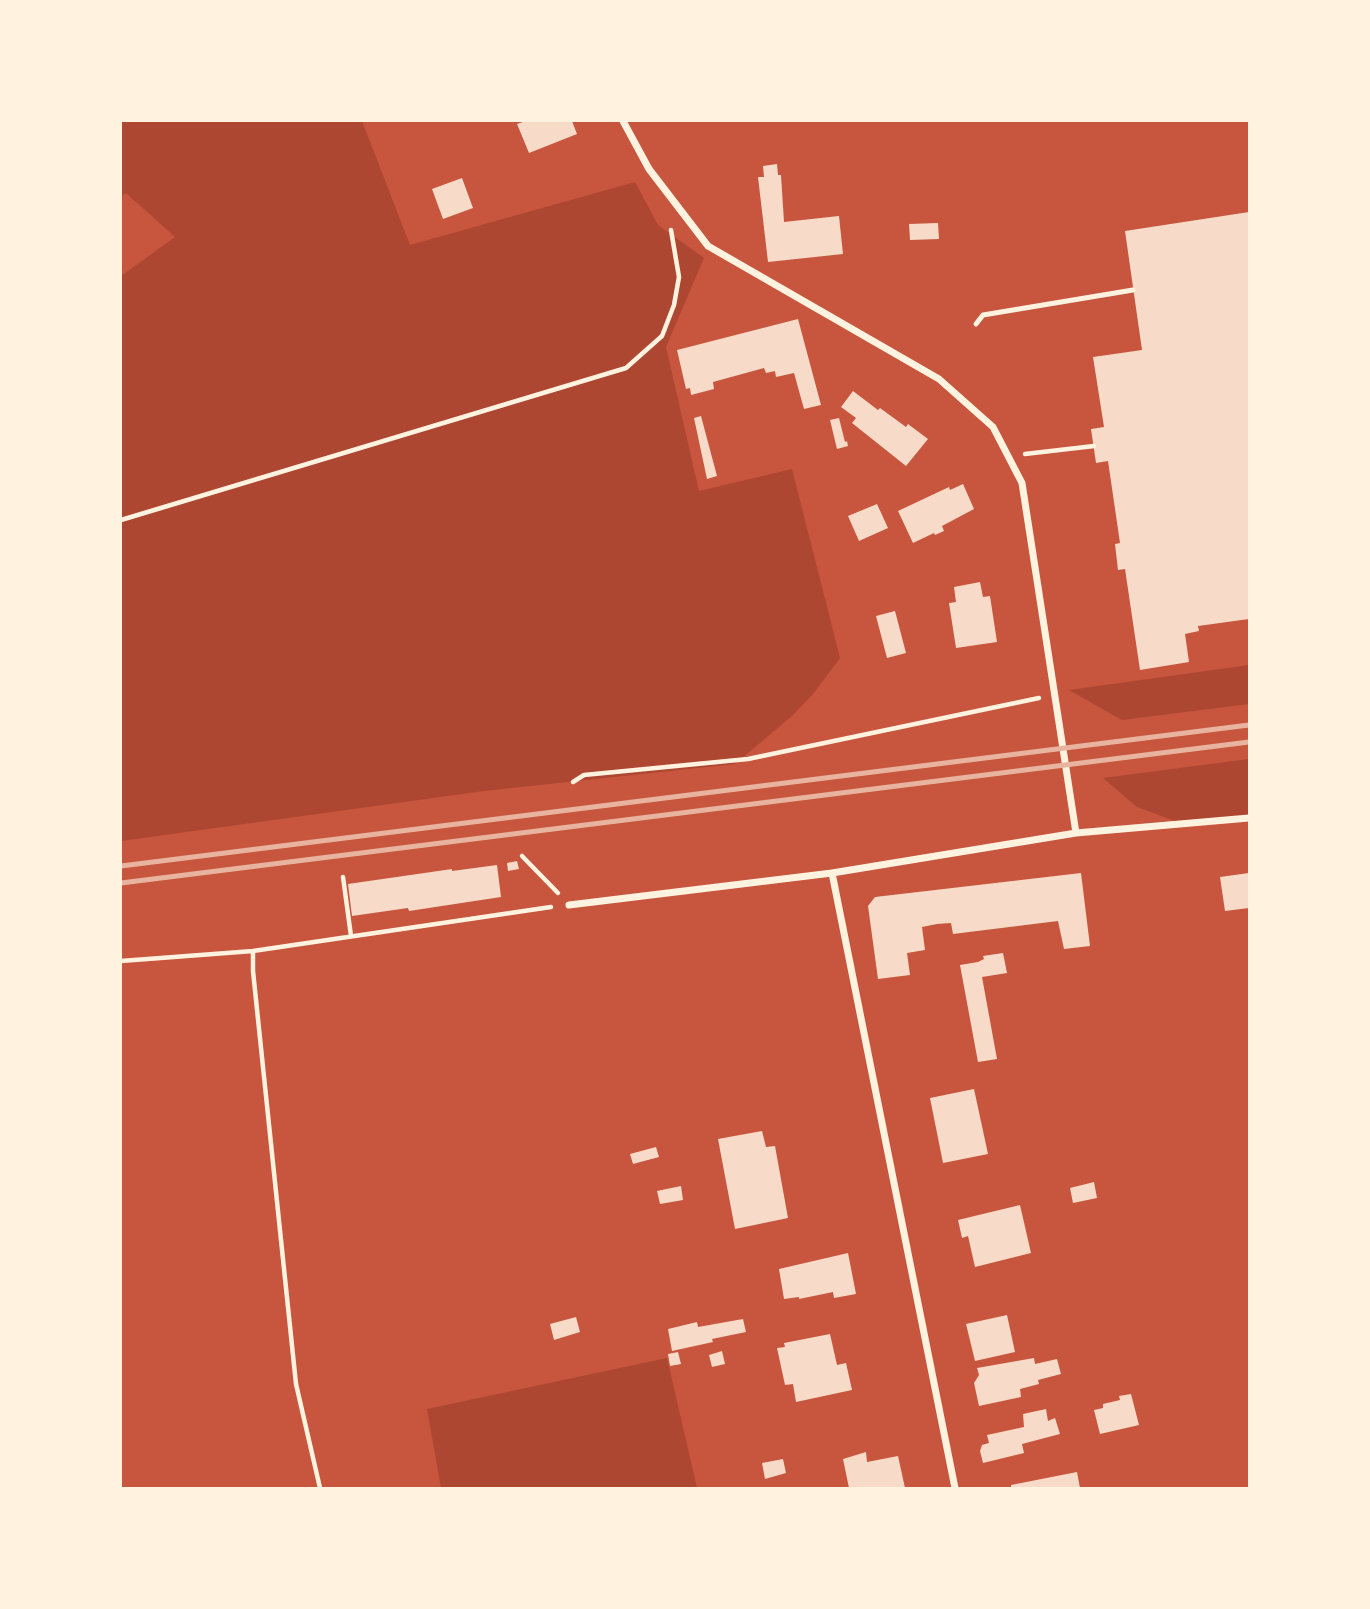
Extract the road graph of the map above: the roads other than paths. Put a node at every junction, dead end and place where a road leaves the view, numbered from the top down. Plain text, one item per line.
1 (623, 121) edge
2 (1133, 290) dead end
3 (976, 324) dead end
4 (1249, 818) edge
5 (1076, 833) junction
6 (832, 873) junction
7 (569, 905) road end
8 (955, 1488) edge

1 - 5 street
2 - 3 lane
4 - 5 street
5 - 6 street
6 - 7 street
6 - 8 street

